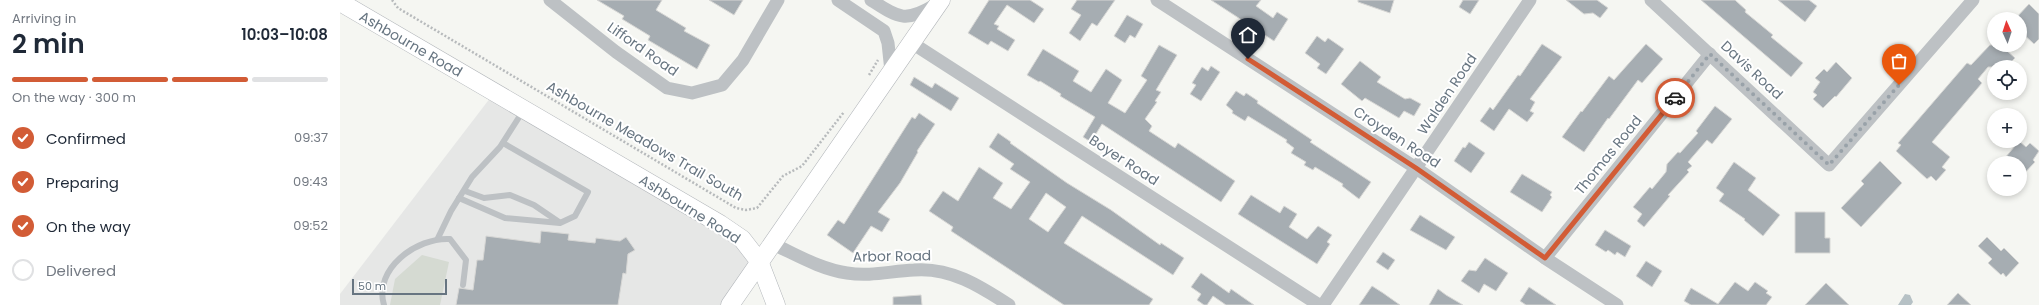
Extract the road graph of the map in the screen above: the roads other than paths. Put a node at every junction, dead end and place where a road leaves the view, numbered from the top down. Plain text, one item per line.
1 (550, 0) edge
2 (778, 0) edge
3 (838, 0) edge
4 (871, 0) edge
5 (1157, 0) edge
6 (1530, 0) edge
7 (1651, 0) edge
8 (1973, 0) edge
9 (941, 1) edge
10 (340, 2) edge
11 (912, 43) junction
12 (1710, 54) junction
13 (891, 71) junction
14 (524, 110) junction
15 (503, 143) junction
16 (1416, 168) junction
17 (465, 191) junction
18 (459, 198) junction
19 (560, 223) junction
20 (438, 238) junction
21 (773, 244) junction
22 (1545, 258) junction
23 (759, 261) junction
24 (463, 285) dead end
25 (384, 305) edge
26 (730, 305) edge
27 (776, 305) edge
28 (1009, 305) edge
29 (1319, 305) edge
30 (1322, 305) edge
31 (1617, 305) edge

1 - 2 street, Lifford Road
3 - 13 street
4 - 9 street
5 - 16 street, Croyden Road
6 - 16 street, Walden Road
7 - 12 street, Davis Road
8 - 12 street, Davis Road
9 - 11 street
10 - 14 street, Ashbourne Road
11 - 13 street
11 - 29 street, Boyer Road
12 - 22 street, Thomas Road
13 - 21 street
14 - 15 lane
14 - 23 street, Ashbourne Road
15 - 17 lane
15 - 19 lane
16 - 22 street, Croyden Road
16 - 30 street, Walden Road
17 - 18 lane
17 - 19 lane
18 - 19 lane
18 - 20 lane
20 - 24 lane
20 - 25 lane
21 - 23 street
21 - 28 street, Arbor Road
22 - 31 street, Croyden Road
23 - 26 street
23 - 27 street, Ashbourne Road

